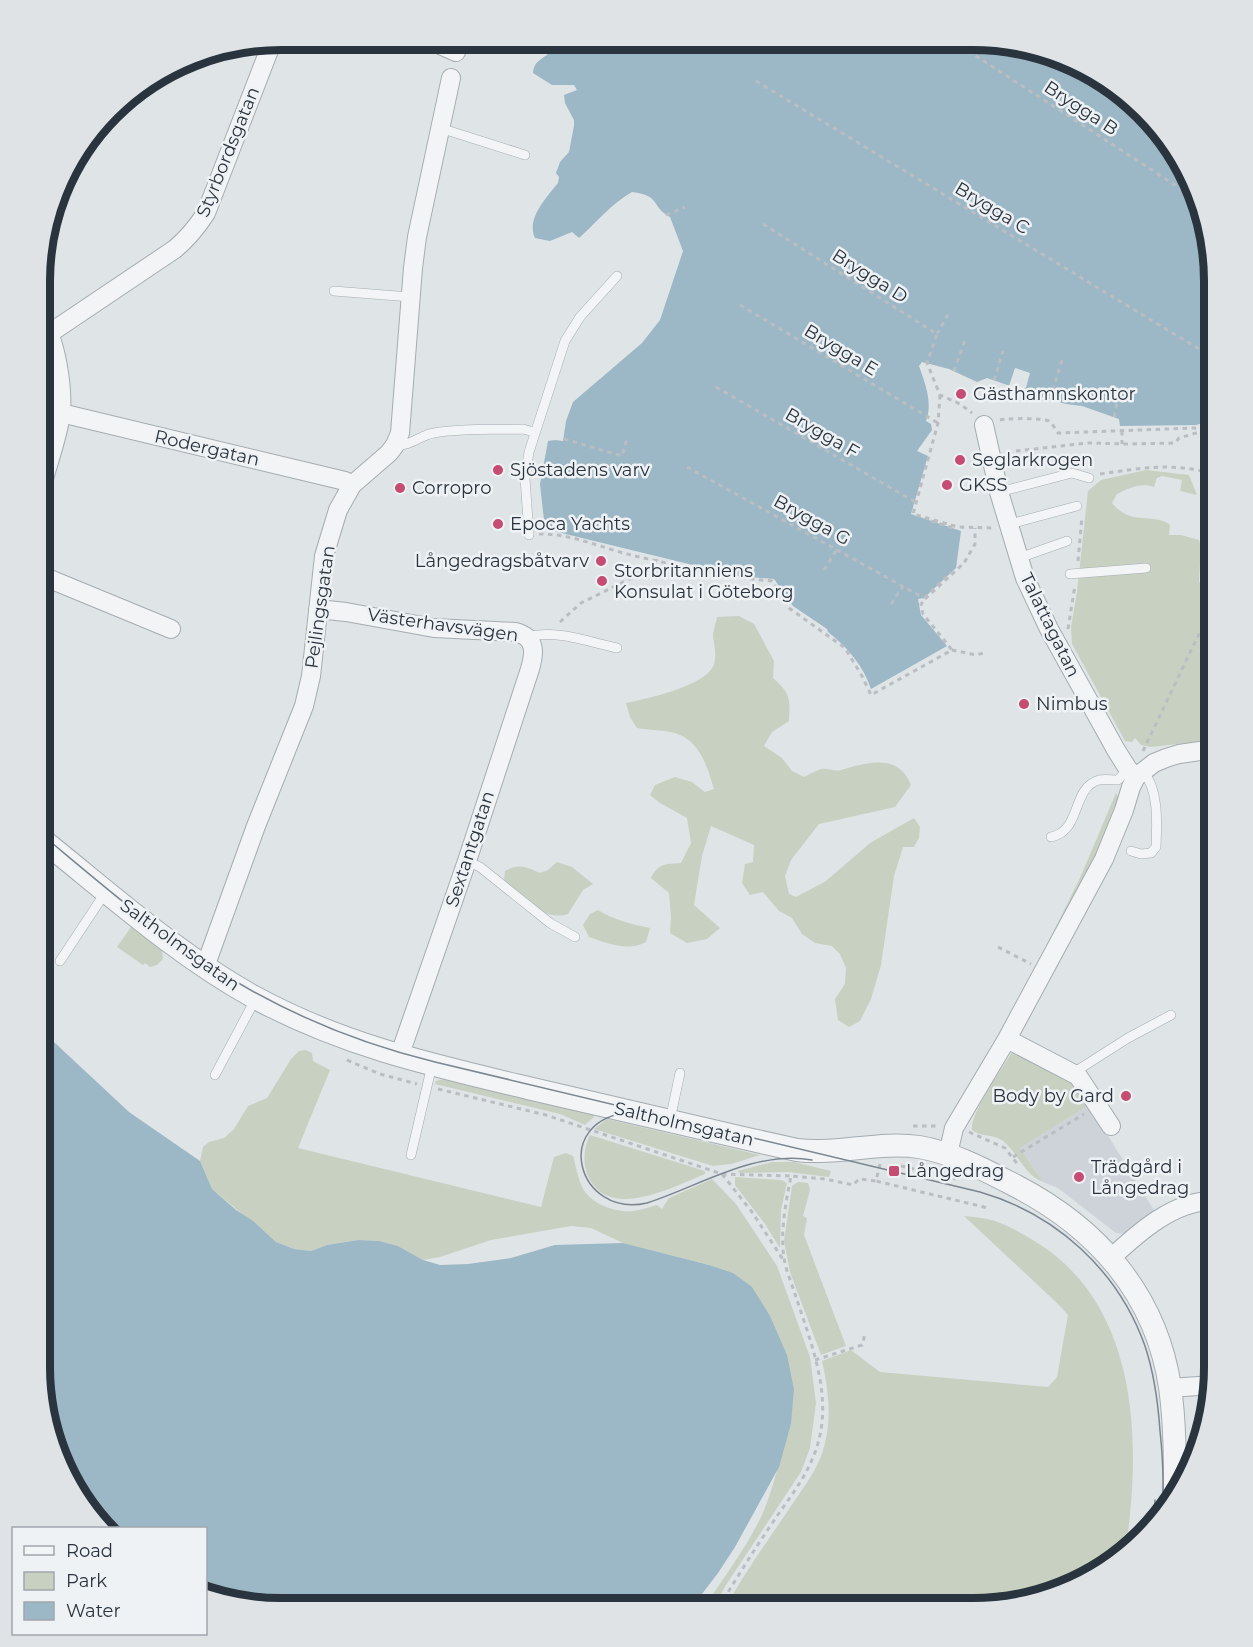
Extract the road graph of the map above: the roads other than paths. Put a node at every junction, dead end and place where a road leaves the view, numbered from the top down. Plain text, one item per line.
1 (269, 50) edge
2 (451, 78) dead end
3 (440, 128) junction
4 (525, 155) dead end
5 (617, 276) dead end
6 (334, 291) dead end
7 (410, 297) junction
8 (50, 323) edge
9 (50, 344) edge
10 (61, 413) junction
11 (984, 425) road end
12 (534, 432) junction
13 (395, 445) junction
14 (50, 455) edge
15 (1089, 478) road end
16 (351, 485) junction
17 (999, 492) junction
18 (1077, 506) dead end
19 (1010, 524) junction
20 (529, 536) road end
21 (1067, 541) dead end
22 (1019, 558) junction
23 (1146, 568) dead end
24 (1073, 573) road end
25 (50, 579) edge
26 (318, 609) junction
27 (171, 629) dead end
28 (529, 639) junction
29 (617, 648) dead end
30 (1204, 750) edge
31 (1136, 772) junction
32 (1051, 837) dead end
33 (50, 849) edge
34 (1131, 851) dead end
35 (467, 861) junction
36 (106, 892) junction
37 (574, 937) dead end
38 (60, 961) dead end
39 (205, 967) junction
40 (256, 998) junction
41 (1171, 1015) dead end
42 (1007, 1039) junction
43 (399, 1057) junction
44 (681, 1073) dead end
45 (1073, 1073) junction
46 (215, 1075) dead end
47 (430, 1076) junction
48 (670, 1121) junction
49 (1111, 1126) dead end
50 (948, 1154) junction
51 (411, 1155) dead end
52 (1204, 1202) edge
53 (1111, 1258) junction
54 (1203, 1386) edge
55 (1170, 1388) junction
56 (1176, 1476) edge

1 - 8 street, Styrbordsgatan
2 - 3 street
3 - 4 lane
3 - 7 street
5 - 12 lane
6 - 7 lane
7 - 13 street
9 - 10 street
10 - 14 street
10 - 16 street, Rodergatan
11 - 17 street, Talattagatan
12 - 13 lane
12 - 20 lane
13 - 16 street, Pejlingsgatan
15 - 17 lane
16 - 26 street, Pejlingsgatan
17 - 19 street, Talattagatan
18 - 19 lane
19 - 22 street, Talattagatan
21 - 22 lane
22 - 31 street, Talattagatan
23 - 24 lane
25 - 27 street
26 - 28 street, Västerhavsvägen
26 - 39 street, Pejlingsgatan
28 - 29 lane
28 - 35 street, Sextantgatan
30 - 31 street
31 - 32 lane
31 - 34 lane
31 - 42 street
33 - 36 street, Saltholmsgatan
35 - 37 lane
35 - 43 street, Sextantgatan
36 - 38 lane
36 - 39 street, Saltholmsgatan
39 - 40 street, Saltholmsgatan
40 - 43 street, Saltholmsgatan
40 - 46 lane
41 - 45 lane
42 - 45 street
42 - 50 street
43 - 47 street, Saltholmsgatan
44 - 48 lane
45 - 49 street
47 - 48 street, Saltholmsgatan
47 - 51 lane
48 - 50 street, Saltholmsgatan
50 - 53 street, Saltholmsgatan
52 - 53 street
53 - 55 street, Saltholmsgatan
54 - 55 street
55 - 56 street, Saltholmsgatan

